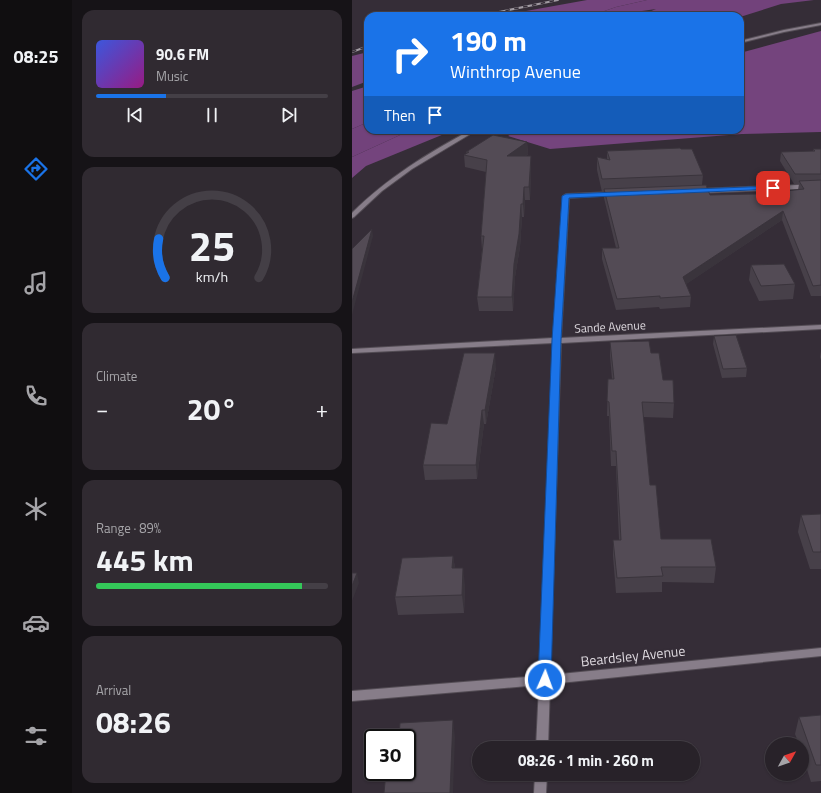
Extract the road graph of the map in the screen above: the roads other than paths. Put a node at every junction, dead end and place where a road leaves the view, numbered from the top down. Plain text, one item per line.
1 (821, 24) edge
2 (744, 41) edge
3 (467, 134) edge
4 (821, 186) edge
5 (693, 191) edge
6 (622, 194) edge
7 (352, 216) edge
8 (821, 327) edge
9 (556, 340) junction
10 (352, 351) edge
11 (821, 652) edge
12 (545, 680) junction
13 (352, 696) edge
14 (542, 741) edge
15 (541, 781) edge
16 (540, 793) edge

1 - 2 street
3 - 7 street
4 - 5 street
6 - 9 street
8 - 9 street, Sande Avenue
9 - 10 street, Sande Avenue
9 - 12 street
11 - 12 street, Beardsley Avenue
12 - 13 street, Beardsley Avenue
12 - 14 street
15 - 16 street

